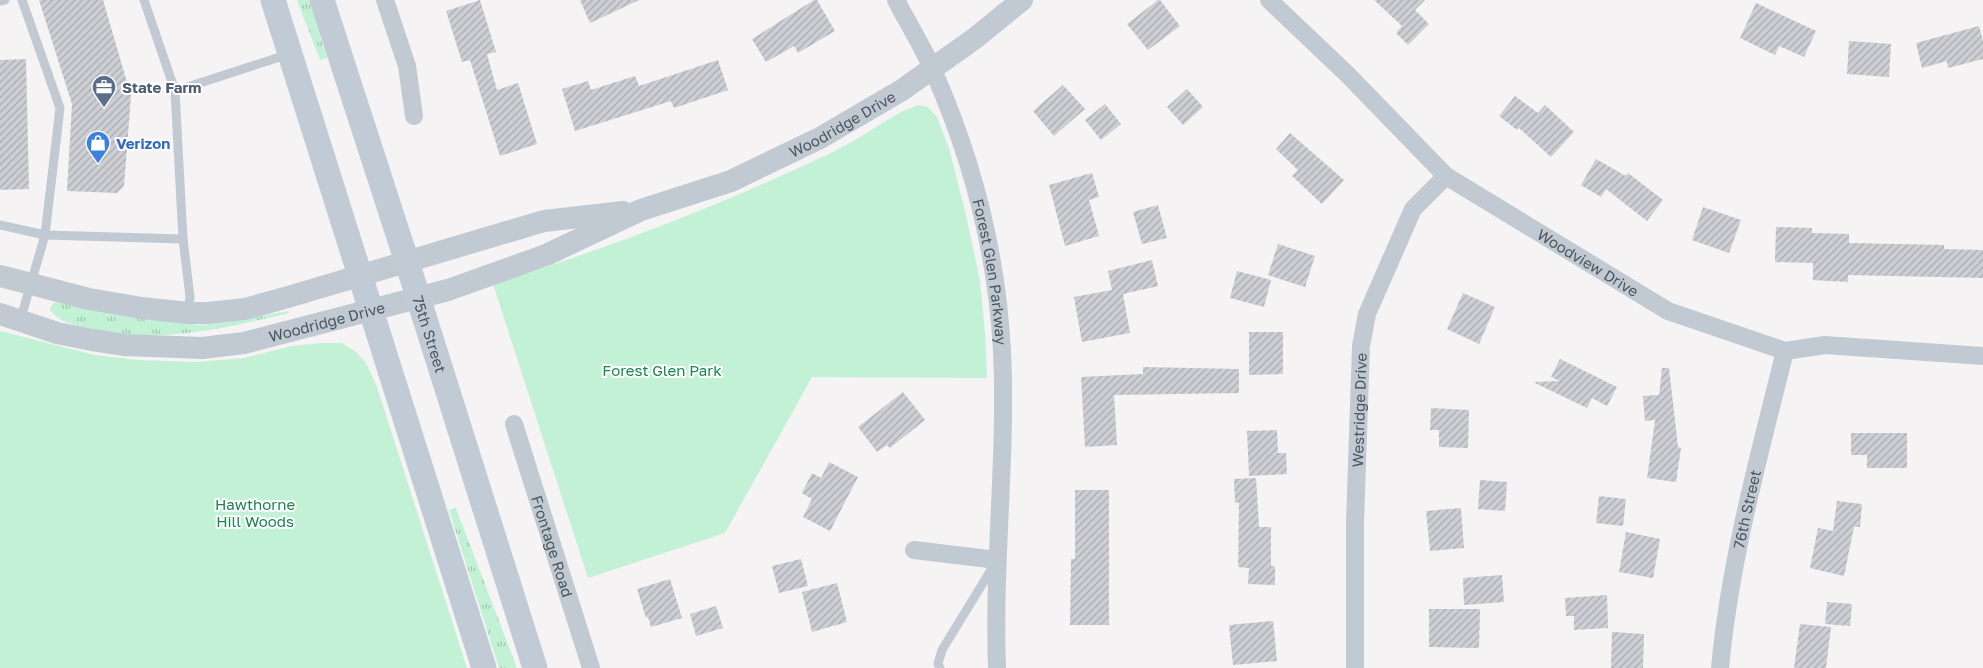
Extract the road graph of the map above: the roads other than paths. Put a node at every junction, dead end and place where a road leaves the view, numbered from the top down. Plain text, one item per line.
1 (5, 0) edge
2 (22, 0) edge
3 (144, 0) edge
4 (273, 0) edge
5 (322, 0) edge
6 (385, 0) edge
7 (896, 0) edge
8 (1022, 0) edge
9 (1269, 0) edge
10 (0, 1) edge
11 (290, 54) junction
12 (932, 69) junction
13 (175, 91) junction
14 (414, 116) dead end
15 (1446, 176) junction
16 (641, 210) junction
17 (0, 225) edge
18 (45, 235) junction
19 (183, 239) junction
20 (408, 262) junction
21 (0, 276) edge
22 (359, 276) junction
23 (30, 284) junction
24 (418, 298) junction
25 (370, 310) junction
26 (188, 313) junction
27 (10, 318) edge
28 (1784, 351) junction
29 (1983, 356) edge
30 (514, 424) dead end
31 (914, 550) dead end
32 (997, 560) junction
33 (484, 668) edge
34 (535, 668) edge
35 (591, 668) edge
36 (940, 668) edge
37 (997, 668) edge
38 (1355, 668) edge
39 (1720, 668) edge

1 - 10 lane
2 - 18 lane
3 - 13 lane
4 - 11 main road
5 - 20 main road, 75th Street
6 - 14 street
7 - 12 street, Forest Glen Parkway
8 - 12 street, Woodridge Drive
9 - 15 street, Woodview Drive
11 - 13 lane
11 - 22 main road
12 - 16 street, Woodridge Drive
12 - 32 street, Forest Glen Parkway
13 - 19 lane
15 - 28 street, Woodview Drive
15 - 38 street, Westridge Drive
16 - 20 street, Woodridge Drive
16 - 24 street, Woodridge Drive
17 - 18 lane
18 - 19 lane
18 - 23 lane
19 - 26 lane
20 - 22 street, Woodridge Drive
20 - 24 main road, 75th Street
21 - 23 street, Woodridge Drive
22 - 25 main road
22 - 26 street, Woodridge Drive
23 - 26 street, Woodridge Drive
23 - 27 lane
24 - 25 street, Woodridge Drive
24 - 34 main road, 75th Street
25 - 27 street, Woodridge Drive
25 - 33 main road
28 - 29 street, Woodview Drive
28 - 39 street, 76th Street
30 - 35 street, Frontage Road
31 - 32 street
32 - 36 lane
32 - 37 street, Forest Glen Parkway

